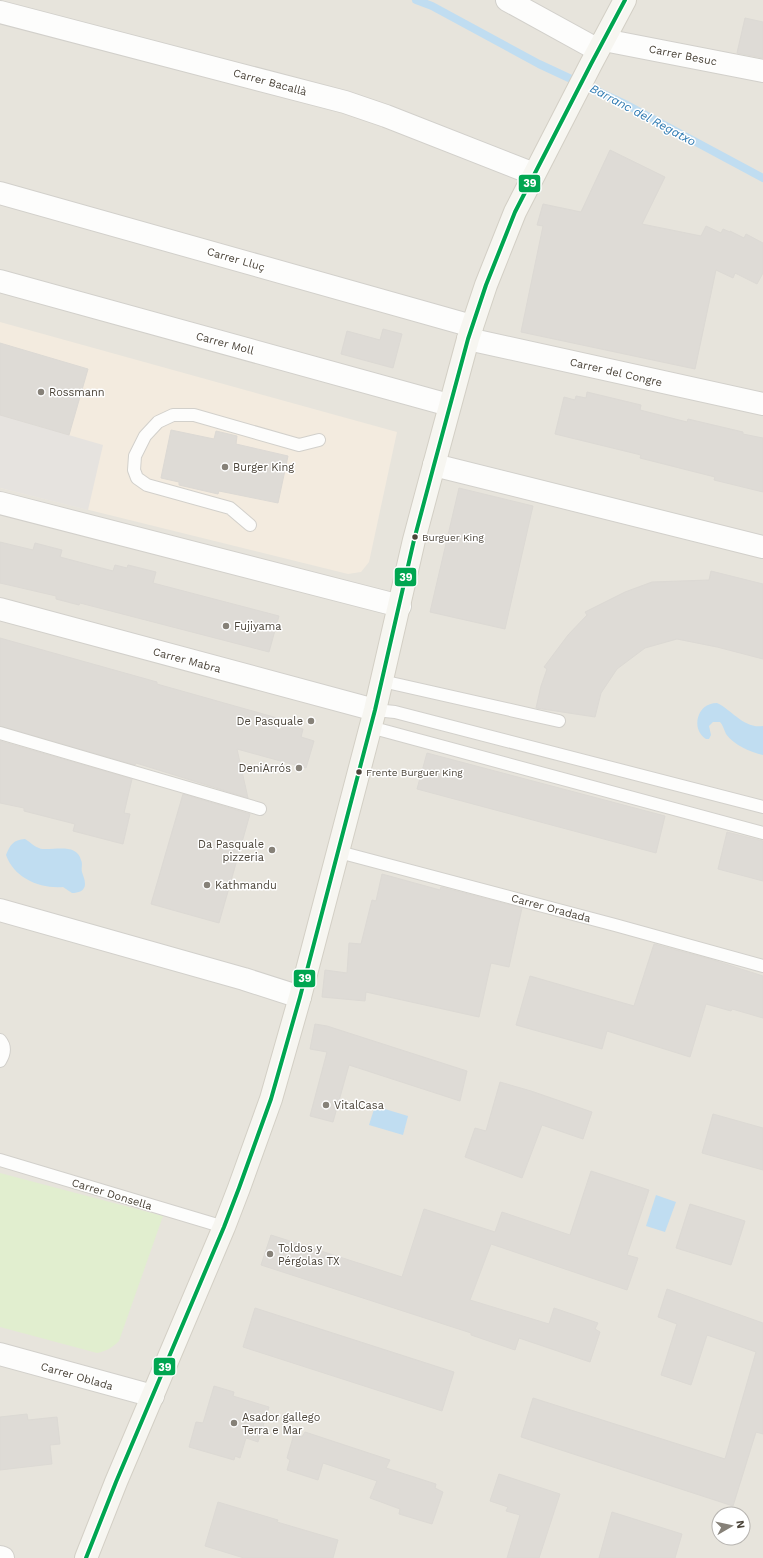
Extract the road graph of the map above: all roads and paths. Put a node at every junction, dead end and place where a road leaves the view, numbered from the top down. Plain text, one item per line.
1 (507, 0) edge
2 (625, 0) edge
3 (0, 12) edge
4 (597, 51) junction
5 (763, 71) edge
6 (534, 174) junction
7 (0, 193) edge
8 (0, 281) edge
9 (470, 332) junction
10 (763, 404) edge
11 (450, 405) junction
12 (319, 440) dead end
13 (434, 465) junction
14 (0, 503) edge
15 (250, 525) dead end
16 (763, 547) edge
17 (400, 606) junction
18 (0, 609) edge
19 (382, 681) junction
20 (373, 719) junction
21 (559, 721) dead end
22 (0, 733) edge
23 (763, 807) edge
24 (260, 809) dead end
25 (763, 833) edge
26 (339, 852) junction
27 (0, 910) edge
28 (763, 966) edge
29 (300, 997) junction
30 (0, 1040) edge
31 (0, 1061) edge
32 (0, 1160) edge
33 (224, 1227) junction
34 (0, 1354) edge
35 (153, 1396) junction
36 (0, 1557) edge
37 (3, 1558) edge
38 (86, 1558) edge

1 - 4 street, Carrer Besuc
2 - 4 main road
3 - 6 street, Carrer Bacallà
4 - 5 street, Carrer Besuc
4 - 6 main road
6 - 9 main road
7 - 9 street, Carrer Lluç
8 - 11 street, Carrer Moll
9 - 10 street, Carrer del Congre
9 - 11 main road
11 - 13 main road
12 - 15 lane
13 - 16 street
13 - 17 main road
14 - 17 street
17 - 19 main road
18 - 20 street, Carrer Mabra
19 - 20 main road
19 - 21 lane
20 - 23 lane
20 - 25 lane
20 - 26 main road
22 - 24 lane
26 - 28 lane, Carrer Oradada
26 - 29 main road
27 - 29 street
29 - 33 main road
30 - 31 lane
32 - 33 lane, Carrer Donsella
33 - 35 main road
34 - 35 street, Carrer Oblada
35 - 38 main road
36 - 37 street

